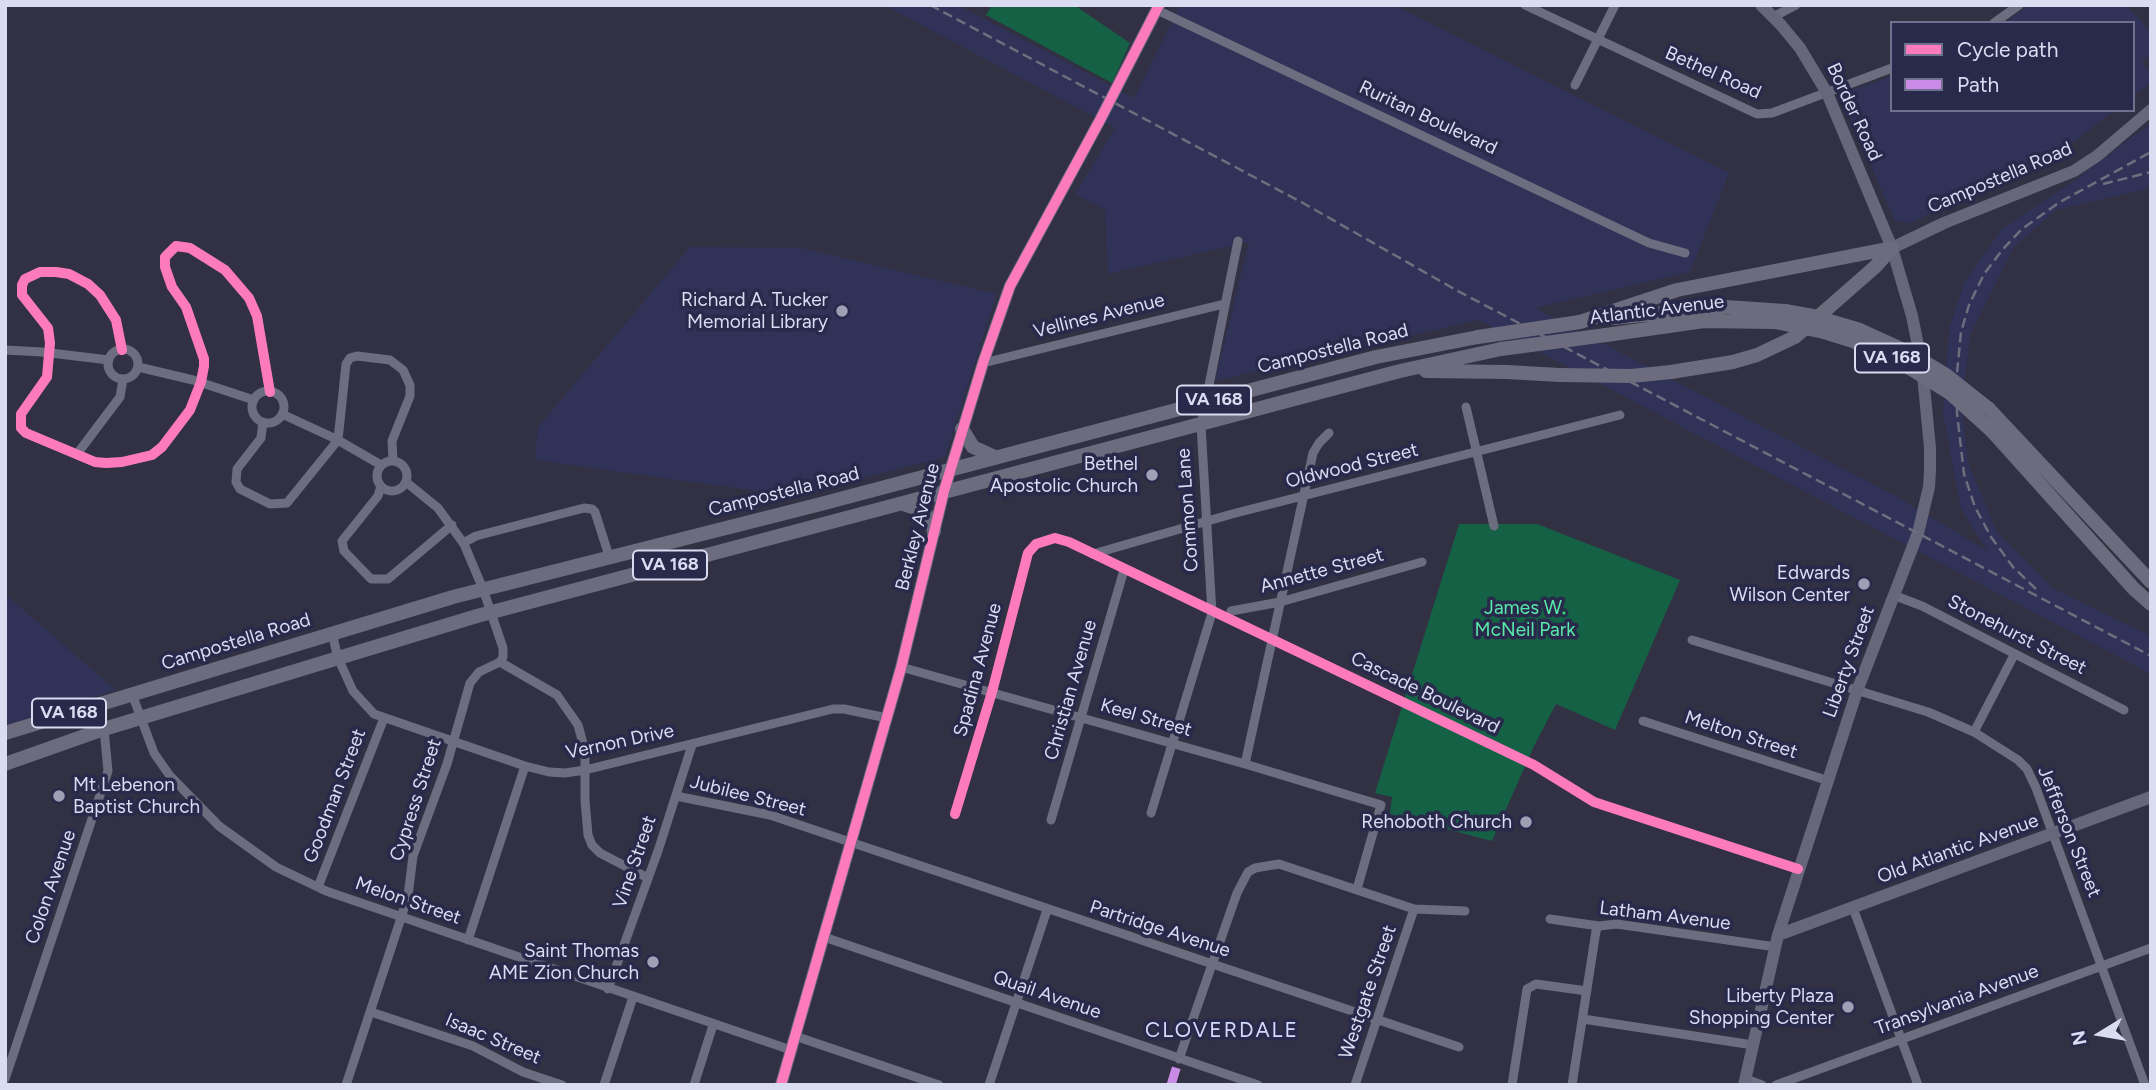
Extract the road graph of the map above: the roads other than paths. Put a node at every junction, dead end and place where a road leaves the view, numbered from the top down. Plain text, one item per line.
1 (1525, 5) edge
2 (1615, 5) edge
3 (1761, 5) edge
4 (1796, 5) edge
5 (2019, 5) edge
6 (1158, 8) edge
7 (1773, 17) junction
8 (1997, 21) edge
9 (1597, 40) junction
10 (1890, 69) edge
11 (1575, 85) dead end
12 (1827, 93) junction
13 (2151, 110) edge
14 (1238, 241) dead end
15 (1892, 248) junction
16 (1685, 253) dead end
17 (1224, 304) junction
18 (1780, 317) junction
19 (1580, 322) junction
20 (122, 349) junction
21 (5, 350) edge
22 (50, 353) junction
23 (109, 360) junction
24 (983, 363) junction
25 (138, 368) junction
26 (1400, 371) junction
27 (122, 379) junction
28 (201, 382) junction
29 (270, 392) junction
30 (254, 400) junction
31 (1203, 403) junction
32 (1466, 407) dead end
33 (282, 414) junction
34 (1620, 415) dead end
35 (263, 422) junction
36 (1201, 425) junction
37 (962, 429) junction
38 (1329, 433) dead end
39 (338, 440) junction
40 (1476, 452) junction
41 (77, 454) junction
42 (996, 457) junction
43 (393, 461) junction
44 (381, 465) junction
45 (950, 469) junction
46 (406, 482) junction
47 (381, 486) junction
48 (944, 491) junction
49 (1303, 497) junction
50 (898, 504) junction
51 (1208, 522) junction
52 (452, 525) junction
53 (1494, 526) dead end
54 (934, 531) junction
55 (1041, 541) joint
56 (463, 542) junction
57 (1093, 554) junction
58 (609, 556) junction
59 (1422, 562) dead end
60 (1124, 570) junction
61 (2151, 582) edge
62 (484, 589) junction
63 (1893, 595) junction
64 (1280, 602) junction
65 (2151, 604) edge
66 (1231, 611) dead end
67 (1212, 612) junction
68 (491, 613) junction
69 (332, 633) junction
70 (1272, 639) junction
71 (1692, 640) dead end
72 (2014, 655) junction
73 (338, 658) junction
74 (500, 662) junction
75 (901, 667) junction
76 (1857, 691) junction
77 (992, 692) junction
78 (132, 694) junction
79 (97, 705) junction
80 (2124, 710) dead end
81 (140, 718) junction
82 (384, 718) junction
83 (887, 718) junction
84 (1083, 718) junction
85 (1643, 721) dead end
86 (104, 729) junction
87 (5, 733) edge
88 (1974, 733) junction
89 (454, 742) junction
90 (1173, 743) junction
91 (692, 745) junction
92 (5, 764) edge
93 (1245, 764) junction
94 (525, 766) junction
95 (585, 770) junction
96 (1829, 781) junction
97 (676, 796) junction
98 (2151, 797) edge
99 (1151, 813) dead end
100 (955, 814) dead end
101 (1051, 820) dead end
102 (2052, 835) junction
103 (851, 842) junction
104 (1798, 869) junction
105 (648, 878) junction
106 (318, 887) junction
107 (1357, 889) junction
108 (1853, 908) junction
109 (1414, 909) junction
110 (1047, 910) junction
111 (1465, 911) dead end
112 (401, 918) junction
113 (1550, 919) dead end
114 (1599, 926) junction
115 (824, 937) junction
116 (468, 940) junction
117 (1777, 941) junction
118 (2151, 948) edge
119 (1211, 965) junction
120 (2101, 966) junction
121 (608, 989) junction
122 (1587, 991) junction
123 (633, 997) junction
124 (1016, 1003) junction
125 (371, 1012) junction
126 (1583, 1019) junction
127 (1378, 1020) junction
128 (713, 1025) junction
129 (795, 1036) junction
130 (1902, 1039) junction
131 (1753, 1045) junction
132 (1459, 1047) dead end
133 (791, 1051) junction
134 (1179, 1059) junction
135 (5, 1079) edge
136 (1745, 1082) edge
137 (346, 1085) edge
138 (562, 1085) edge
139 (604, 1085) edge
140 (694, 1085) edge
141 (781, 1085) edge
142 (939, 1085) edge
143 (989, 1085) edge
144 (1258, 1085) edge
145 (1355, 1085) edge
146 (1513, 1085) edge
147 (1572, 1085) edge
148 (1762, 1085) edge
149 (1776, 1085) edge
150 (1918, 1085) edge
151 (2145, 1085) edge

1 - 9 street, Bethel Road
2 - 9 street
3 - 7 main road, Border Road
4 - 7 street
5 - 8 street
6 - 16 street, Ruritan Boulevard
6 - 24 main road, Berkley Avenue
7 - 12 main road, Border Road
9 - 11 street
9 - 12 street, Bethel Road
10 - 12 street, Bethel Road
12 - 15 main road, Border Road
13 - 15 main road, Campostella Road
14 - 17 street, Common Lane
15 - 19 main road
15 - 26 main road, bridge
15 - 63 main road, Liberty Street
17 - 24 street, Vellines Avenue
17 - 31 street, Common Lane
18 - 19 main road, Atlantic Avenue / VA 168
18 - 26 main road, Atlantic Avenue / VA 168, bridge
18 - 61 main road, Atlantic Avenue / VA 168, bridge
18 - 65 main road, Atlantic Avenue / VA 168, bridge
19 - 31 main road, Campostella Road / VA 168, bridge
20 - 22 street
20 - 23 street
20 - 25 street
21 - 22 street
22 - 23 street
22 - 41 street
23 - 27 street
24 - 37 main road, Berkley Avenue
25 - 27 street
25 - 28 street
26 - 36 main road, Campostella Road / VA 168
27 - 41 street
28 - 29 street
28 - 30 street
28 - 41 street
29 - 30 street
29 - 33 street
30 - 35 street
31 - 36 street, Common Lane
31 - 42 main road, Campostella Road / VA 168
32 - 40 street
33 - 35 street
33 - 39 street
34 - 40 street, Oldwood Street
35 - 39 street
36 - 48 main road, Campostella Road / VA 168
36 - 51 street, Common Lane
37 - 42 main road
37 - 45 main road, Berkley Avenue
38 - 49 street
39 - 43 street
39 - 44 street
40 - 49 street, Oldwood Street
40 - 53 street
42 - 45 main road, Campostella Road / VA 168
43 - 44 street
43 - 46 street
44 - 47 street
45 - 48 main road, Berkley Avenue
45 - 58 main road, Campostella Road / VA 168
46 - 47 street
46 - 52 street
47 - 52 street
48 - 50 main road, Campostella Road / VA 168
48 - 54 main road, Berkley Avenue
49 - 51 street, Oldwood Street
49 - 64 street
50 - 54 main road
50 - 68 main road, Campostella Road / VA 168
51 - 57 street, Oldwood Street
51 - 67 street, Common Lane
52 - 56 street
54 - 75 main road, Berkley Avenue
55 - 57 street, Cascade Boulevard
55 - 77 street, Spadina Avenue
56 - 58 street
56 - 62 street
57 - 60 street, Cascade Boulevard
58 - 62 main road, Campostella Road / VA 168
59 - 64 street, Annette Street
60 - 67 street, Cascade Boulevard
60 - 84 street, Christian Avenue
62 - 68 street
62 - 69 main road, Campostella Road / VA 168
63 - 72 street, Stonehurst Street
63 - 76 main road, Liberty Street
64 - 66 street, Annette Street
64 - 70 street
67 - 70 street, Cascade Boulevard
67 - 90 street, Common Lane
68 - 73 main road, Campostella Road / VA 168
68 - 74 street
69 - 73 street, Vernon Drive
69 - 78 main road, Campostella Road / VA 168
70 - 93 street
70 - 104 street, Cascade Boulevard
71 - 76 street, Jefferson Street
72 - 80 street, Stonehurst Street
72 - 88 street
73 - 81 main road, Campostella Road / VA 168
73 - 82 street, Vernon Drive
74 - 89 street, Cypress Street
74 - 95 street
75 - 77 street, Keel Street
75 - 83 main road, Berkley Avenue
76 - 88 street, Jefferson Street
76 - 96 main road, Liberty Street
77 - 84 street, Keel Street
77 - 100 street, Spadina Avenue
78 - 79 main road, Campostella Road / VA 168
78 - 81 street, Melon Street
79 - 86 street, Colon Avenue
79 - 87 main road, Campostella Road / VA 168
81 - 86 main road, Campostella Road / VA 168
81 - 106 street, Melon Street
82 - 89 street, Vernon Drive
82 - 106 street, Goodman Street
83 - 91 street, Vernon Drive
83 - 103 main road, Berkley Avenue
84 - 90 street, Keel Street
84 - 101 street, Christian Avenue
85 - 96 street, Melton Street
86 - 92 main road, Campostella Road / VA 168
86 - 135 street, Colon Avenue
88 - 102 street, Jefferson Street
89 - 94 street, Vernon Drive
89 - 112 street, Cypress Street
90 - 93 street, Keel Street
90 - 99 street, Common Lane
91 - 95 street, Vernon Drive
91 - 97 street, Vine Street
93 - 107 street, Keel Street
94 - 95 street, Vernon Drive
94 - 116 street
95 - 105 street
96 - 104 main road, Liberty Street
97 - 103 street, Jubilee Street
97 - 105 street, Vine Street
98 - 102 main road, Old Atlantic Avenue
102 - 108 main road, Old Atlantic Avenue
102 - 120 street, Jefferson Street
103 - 110 street, Partridge Avenue
103 - 115 main road, Berkley Avenue
104 - 117 main road, Liberty Street
105 - 121 street, Vine Street
106 - 112 street, Melon Street
107 - 109 street, Westgate Street
107 - 119 street, Westgate Street
108 - 117 main road, Old Atlantic Avenue
108 - 130 street
109 - 111 street
109 - 127 street, Westgate Street
110 - 119 street, Partridge Avenue
110 - 124 street
112 - 116 street, Melon Street
112 - 125 street, Cypress Street
113 - 114 street, Latham Avenue
114 - 117 street, Latham Avenue
114 - 122 street
115 - 124 street, Quail Avenue
115 - 129 main road, Berkley Avenue
116 - 121 street, Melon Street
117 - 131 main road, Liberty Street
118 - 120 street, Transylvania Avenue
119 - 127 street, Partridge Avenue
119 - 134 street
120 - 130 street, Transylvania Avenue
120 - 151 street, Jefferson Street
121 - 123 street, Melon Street
122 - 126 street
122 - 146 street
123 - 128 street, Melon Street
123 - 139 street
124 - 134 street, Quail Avenue
124 - 143 street
125 - 137 street, Cypress Street
125 - 138 street, Isaac Street
126 - 131 street
126 - 147 street
127 - 132 street, Partridge Avenue
127 - 145 street, Westgate Street
128 - 133 street, Melon Street
128 - 140 street
129 - 133 main road, Berkley Avenue
129 - 142 street
130 - 149 street, Transylvania Avenue
130 - 150 street
131 - 136 main road, Liberty Street
133 - 141 main road, Berkley Avenue
134 - 144 street, Quail Avenue
136 - 148 street

